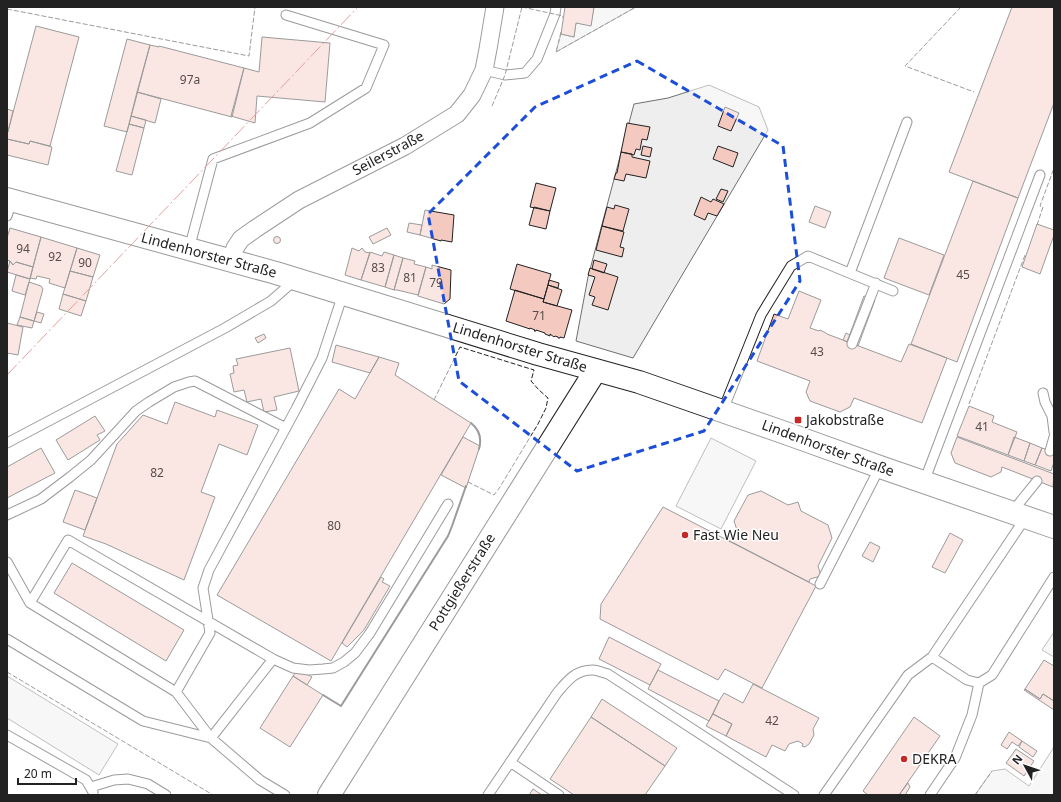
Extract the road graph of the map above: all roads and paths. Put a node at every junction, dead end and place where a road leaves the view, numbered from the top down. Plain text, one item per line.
1 (495, 7) edge
2 (556, 7) edge
3 (286, 15) dead end
4 (484, 70) junction
5 (907, 122) dead end
6 (1040, 175) dead end
7 (9, 205) edge
8 (189, 249) junction
9 (231, 261) junction
10 (850, 273) junction
11 (296, 280) junction
12 (876, 283) junction
13 (894, 291) dead end
14 (343, 294) junction
15 (852, 344) dead end
16 (596, 370) junction
17 (1043, 393) dead end
18 (723, 410) junction
19 (286, 428) junction
20 (1054, 432) edge
21 (1054, 437) edge
22 (7, 443) edge
23 (1050, 450) dead end
24 (880, 467) junction
25 (1038, 481) dead end
26 (924, 482) junction
27 (448, 504) dead end
28 (7, 515) edge
29 (1019, 515) junction
30 (1054, 527) edge
31 (7, 562) edge
32 (1054, 576) edge
33 (820, 584) dead end
34 (30, 603) junction
35 (208, 622) junction
36 (7, 639) edge
37 (932, 657) junction
38 (273, 659) junction
39 (980, 683) junction
40 (176, 692) junction
41 (7, 735) edge
42 (211, 738) junction
43 (510, 762) junction
44 (92, 791) edge
45 (166, 795) edge
46 (285, 795) edge
47 (329, 795) edge
48 (488, 795) edge
49 (559, 795) edge
50 (794, 795) edge
51 (824, 795) edge
52 (930, 795) edge

1 - 4 street, Seilerstraße
2 - 4 lane
3 - 8 lane
4 - 9 street, Seilerstraße
5 - 10 lane
6 - 26 lane
7 - 8 street, Lindenhorster Straße
8 - 9 street, Lindenhorster Straße
9 - 11 street, Lindenhorster Straße
10 - 12 lane
10 - 18 lane
11 - 14 street, Lindenhorster Straße
11 - 22 lane
12 - 13 lane
12 - 15 lane
14 - 16 street, Lindenhorster Straße
14 - 19 lane
16 - 18 street, Lindenhorster Straße
16 - 47 street, Pottgießerstraße
17 - 20 lane
18 - 24 street, Lindenhorster Straße
19 - 28 lane
19 - 35 lane
21 - 23 lane
24 - 26 street, Lindenhorster Straße
24 - 33 lane
25 - 29 lane
26 - 29 street, Lindenhorster Straße
27 - 38 lane
29 - 30 street, Lindenhorster Straße
29 - 37 lane
31 - 34 lane
32 - 39 lane
34 - 35 lane
34 - 40 lane
35 - 38 lane
35 - 40 lane
36 - 42 lane
37 - 39 lane
37 - 51 lane
38 - 42 lane
39 - 52 lane
40 - 42 lane
41 - 44 lane
42 - 46 lane
43 - 48 lane
43 - 49 lane
43 - 50 lane
44 - 45 lane

